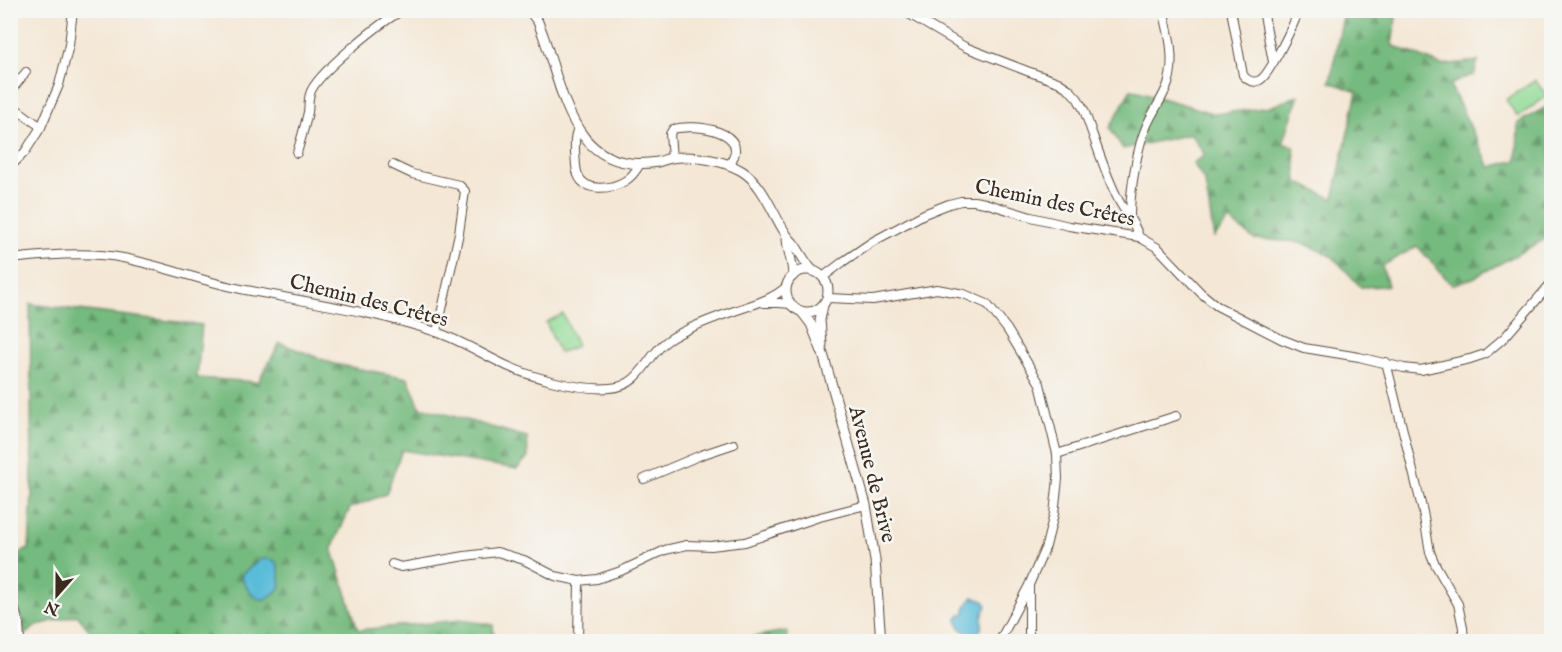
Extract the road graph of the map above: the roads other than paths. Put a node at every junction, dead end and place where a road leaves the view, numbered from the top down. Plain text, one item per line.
1 (73, 10) edge
2 (403, 10) edge
3 (419, 10) edge
4 (453, 10) edge
5 (530, 10) edge
6 (902, 10) edge
7 (1163, 10) edge
8 (1231, 10) edge
9 (1263, 10) edge
10 (1299, 10) edge
11 (1273, 62) junction
12 (26, 72) dead end
13 (10, 92) edge
14 (10, 103) edge
15 (41, 127) junction
16 (578, 129) junction
17 (297, 153) dead end
18 (672, 158) junction
19 (640, 164) junction
20 (393, 165) dead end
21 (729, 165) junction
22 (10, 167) edge
23 (1130, 218) junction
24 (787, 237) junction
25 (1139, 237) junction
26 (10, 259) edge
27 (813, 271) junction
28 (793, 276) junction
29 (823, 277) junction
30 (1551, 282) edge
31 (786, 287) junction
32 (825, 302) junction
33 (759, 303) junction
34 (791, 304) junction
35 (801, 311) junction
36 (437, 332) junction
37 (823, 354) junction
38 (1386, 362) junction
39 (1176, 416) dead end
40 (734, 444) dead end
41 (1057, 454) junction
42 (644, 479) dead end
43 (866, 505) junction
44 (392, 564) dead end
45 (579, 581) junction
46 (1029, 585) junction
47 (10, 595) edge
48 (20, 642) edge
49 (578, 642) edge
50 (881, 642) edge
51 (999, 642) edge
52 (1029, 642) edge
53 (1464, 642) edge

1 - 15 street
2 - 17 street
3 - 4 street
5 - 16 street
6 - 23 street
7 - 23 street
8 - 11 street
9 - 11 street
10 - 11 street
12 - 13 street
14 - 15 street
15 - 22 street
16 - 19 street
16 - 19 street
18 - 19 street
18 - 21 street
18 - 21 street
20 - 36 street
21 - 24 street
23 - 25 street
24 - 27 street
24 - 28 street
25 - 29 street, Chemin des Crêtes
25 - 38 street, Chemin des Crêtes
26 - 36 street, Chemin des Crêtes
27 - 28 street
27 - 29 street
28 - 31 street
29 - 32 street
30 - 38 street, Chemin des Crêtes
31 - 33 street, Chemin des Crêtes
31 - 34 street
32 - 35 street
32 - 37 street
32 - 41 street
33 - 34 street, Chemin des Crêtes
33 - 36 street, Chemin des Crêtes
34 - 35 street
35 - 37 street
37 - 43 street, Avenue de Brive
38 - 53 street
39 - 41 street
40 - 42 street
41 - 46 street
43 - 45 street
43 - 50 street, Avenue de Brive
44 - 45 street
45 - 49 street
46 - 51 street
46 - 52 street
47 - 48 street

